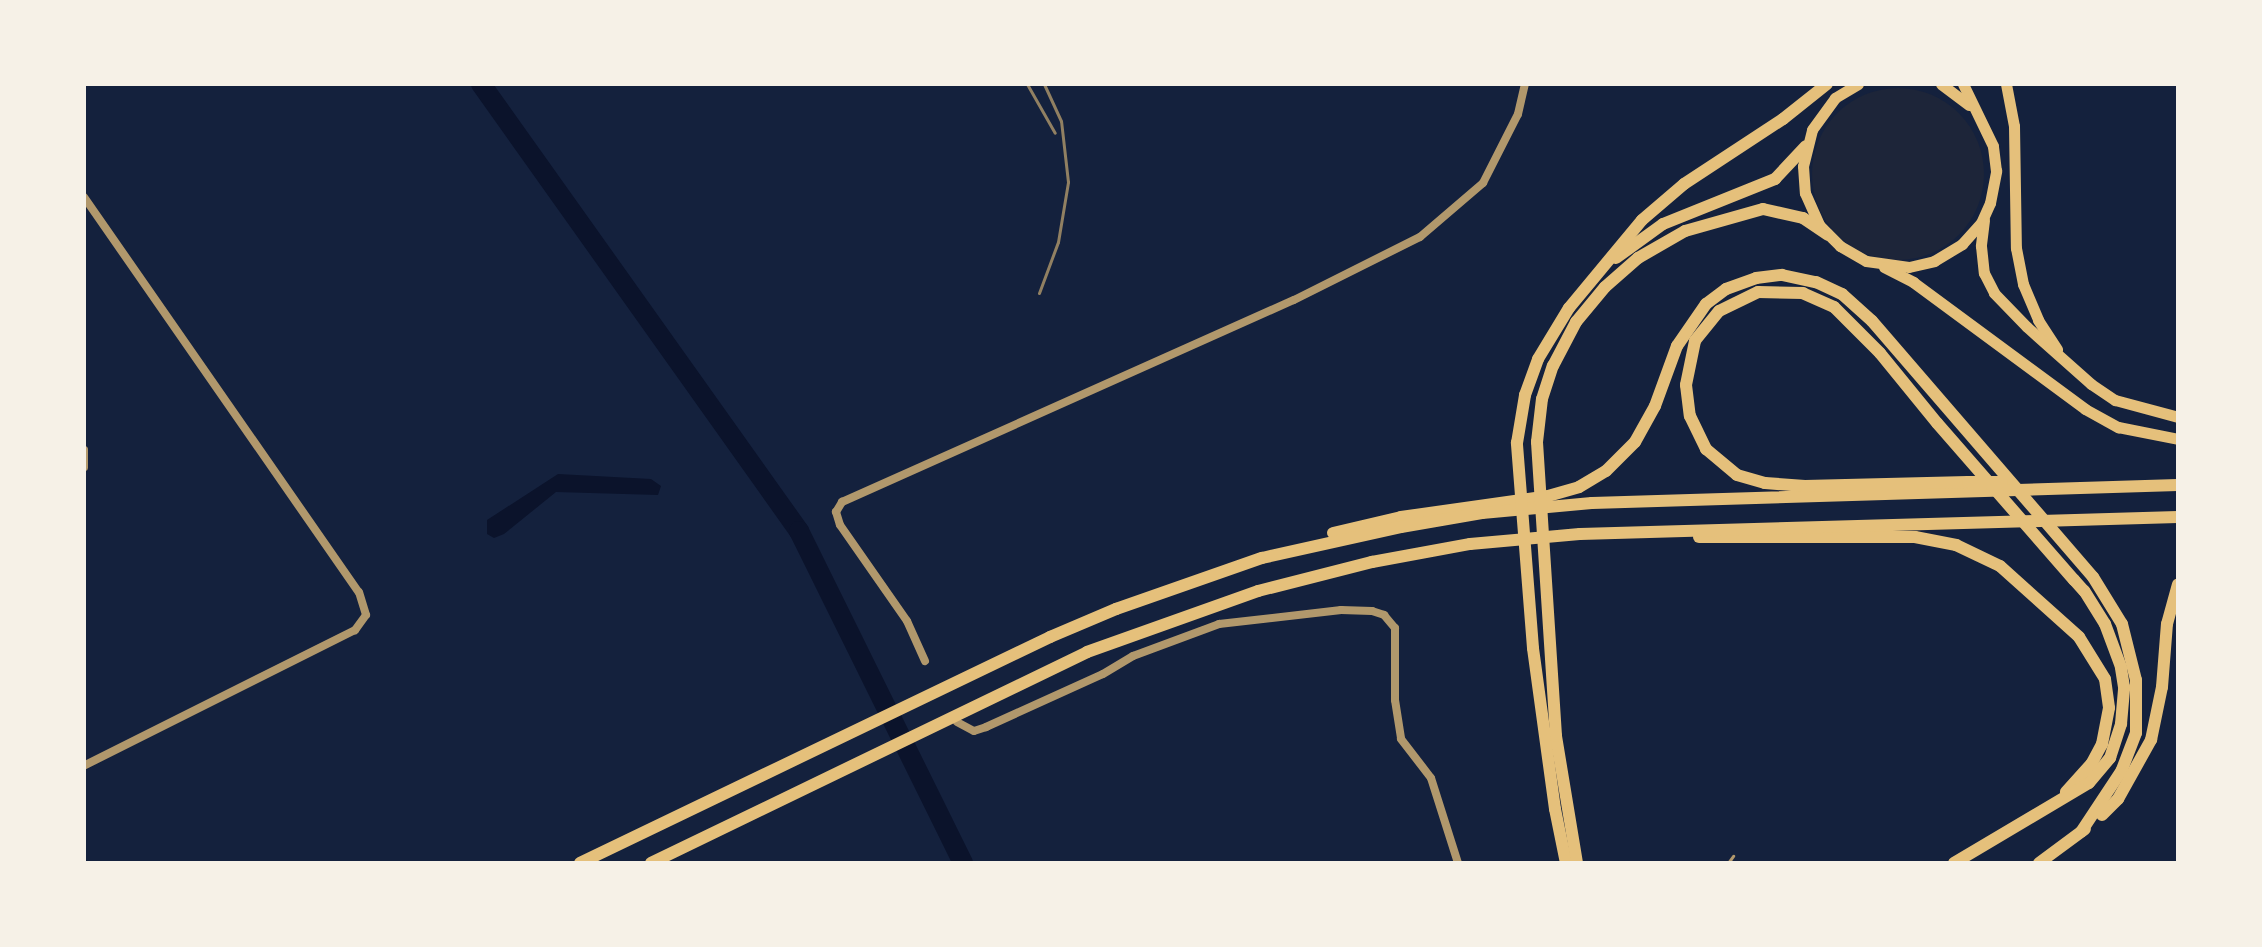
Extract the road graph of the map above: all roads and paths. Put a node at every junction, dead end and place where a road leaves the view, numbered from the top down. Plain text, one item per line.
1 (1525, 84) edge
2 (1827, 84) edge
3 (1858, 84) edge
4 (1941, 84) edge
5 (1963, 84) edge
6 (2006, 84) edge
7 (1980, 117) junction
8 (1806, 146) junction
9 (84, 197) edge
10 (1985, 216) junction
11 (1828, 235) junction
12 (1880, 265) junction
13 (1586, 285) junction
14 (2066, 363) junction
15 (2178, 417) edge
16 (2178, 439) edge
17 (84, 449) edge
18 (84, 467) edge
19 (2141, 485) junction
20 (2178, 485) edge
21 (2178, 517) edge
22 (1603, 534) junction
23 (1262, 558) junction
24 (2178, 584) edge
25 (925, 661) dead end
26 (957, 722) dead end
27 (84, 766) edge
28 (2031, 818) junction
29 (2081, 832) junction
30 (1733, 856) dead end
31 (580, 863) edge
32 (651, 863) edge
33 (1458, 863) edge
34 (1566, 863) edge
35 (1577, 863) edge
36 (1728, 863) edge
37 (1954, 863) edge
38 (2039, 863) edge

1 - 25 street
2 - 13 highway
3 - 8 highway
4 - 7 highway
5 - 7 highway
6 - 14 highway
7 - 10 highway
8 - 11 highway
8 - 13 highway
9 - 27 street
10 - 12 highway
10 - 14 highway
11 - 12 highway
11 - 35 highway
12 - 16 highway
13 - 34 highway
14 - 15 highway
17 - 18 street
19 - 20 highway
19 - 23 highway
19 - 28 highway
21 - 22 highway
22 - 28 highway
22 - 32 highway
23 - 29 highway
23 - 31 highway
24 - 29 highway
26 - 33 street
28 - 37 highway
29 - 38 highway
30 - 36 lane

